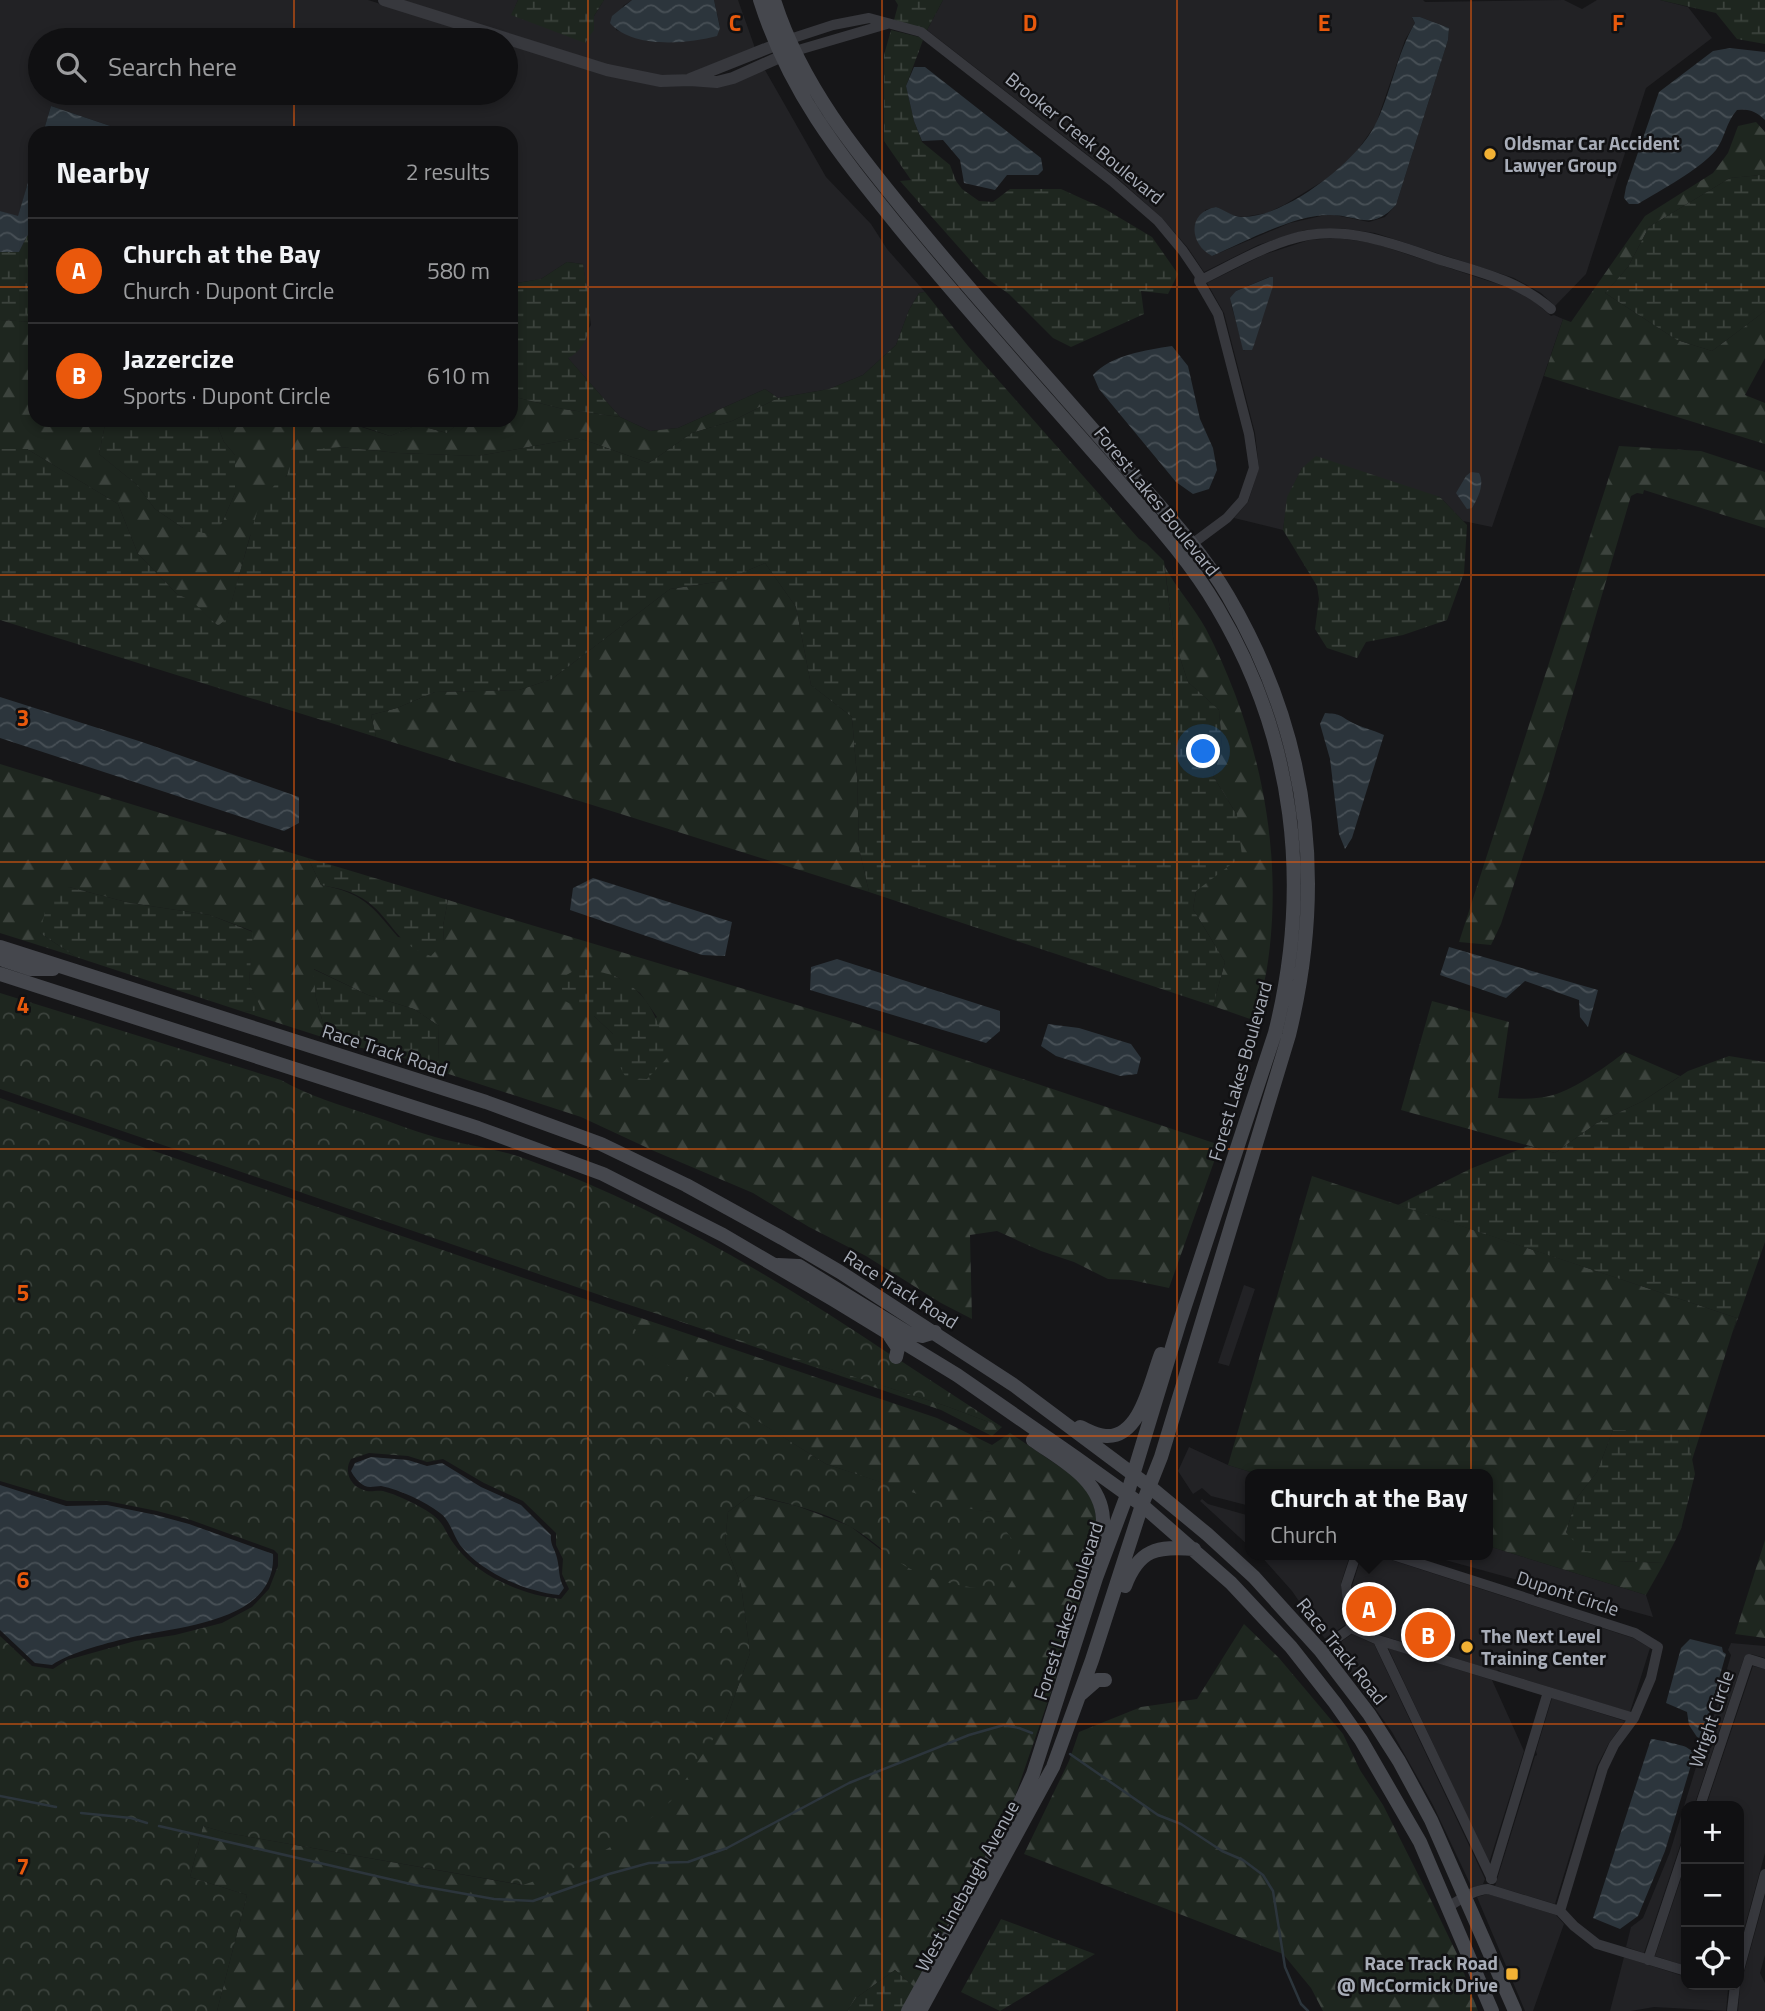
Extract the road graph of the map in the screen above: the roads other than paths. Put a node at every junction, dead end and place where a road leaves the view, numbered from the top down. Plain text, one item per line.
1 (384, 0) edge
2 (760, 0) edge
3 (774, 0) edge
4 (473, 28) edge
5 (518, 42) edge
6 (785, 48) junction
7 (1199, 281) junction
8 (1551, 309) dead end
9 (1192, 544) junction
10 (0, 947) edge
11 (0, 959) edge
12 (69, 969) junction
13 (0, 974) edge
14 (1230, 1174) junction
15 (777, 1266) junction
16 (886, 1332) junction
17 (935, 1332) junction
18 (921, 1354) junction
19 (896, 1357) dead end
20 (1058, 1416) junction
21 (1133, 1475) junction
22 (1150, 1487) junction
23 (1128, 1496) junction
24 (1142, 1505) junction
25 (1194, 1549) junction
26 (1354, 1560) edge
27 (1409, 1560) edge
28 (1096, 1578) junction
29 (1351, 1628) junction
30 (1378, 1640) junction
31 (1320, 1650) junction
32 (1092, 1660) junction
33 (1062, 1662) junction
34 (1765, 1664) edge
35 (1105, 1680) dead end
36 (1548, 1692) junction
37 (1078, 1698) junction
38 (1634, 1718) junction
39 (1047, 1778) junction
40 (1702, 1801) edge
41 (1681, 1861) edge
42 (1765, 1874) edge
43 (1490, 1884) junction
44 (1466, 1896) junction
45 (1448, 1907) junction
46 (1560, 1911) junction
47 (1744, 1952) edge
48 (1648, 1959) junction
49 (1681, 1969) edge
50 (1733, 1990) edge
51 (908, 2011) edge
52 (920, 2011) edge
53 (1492, 2011) edge
54 (1515, 2011) edge
55 (1732, 2011) edge

1 - 4 street, Brooker Creek Boulevard
2 - 6 main road, Forest Lakes Boulevard
3 - 6 main road, Forest Lakes Boulevard
5 - 6 street, Brooker Creek Boulevard
6 - 7 street, Brooker Creek Boulevard
6 - 9 main road, Forest Lakes Boulevard
6 - 14 main road, Forest Lakes Boulevard
7 - 8 street
7 - 9 street, Brooker Creek Boulevard
9 - 22 main road, Forest Lakes Boulevard
10 - 12 main road, Race Track Road
11 - 12 main road
12 - 17 main road, Race Track Road
13 - 15 main road, Race Track Road
14 - 20 main road
14 - 21 main road, Forest Lakes Boulevard
15 - 16 main road, Race Track Road
15 - 17 main road
16 - 18 main road, Race Track Road
16 - 19 main road
17 - 20 main road, Race Track Road
18 - 23 main road, Race Track Road
18 - 28 main road
20 - 21 main road, Race Track Road
21 - 22 main road, Race Track Road
21 - 23 main road, Forest Lakes Boulevard
22 - 24 main road, Forest Lakes Boulevard
22 - 31 main road, Race Track Road
23 - 24 main road, Race Track Road
23 - 28 main road, Forest Lakes Boulevard
24 - 25 main road, Race Track Road
24 - 32 main road, Forest Lakes Boulevard
25 - 32 main road
25 - 45 main road, Race Track Road
26 - 29 street
27 - 38 street, Dupont Circle
28 - 33 main road, Forest Lakes Boulevard
29 - 30 street
29 - 31 street
30 - 36 street
30 - 43 street
31 - 44 main road, Race Track Road
32 - 37 main road, Forest Lakes Boulevard
33 - 39 main road
33 - 51 main road, Forest Lakes Boulevard
34 - 40 street, Wright Circle
35 - 37 main road
36 - 38 street
36 - 43 street
37 - 39 main road, Forest Lakes Boulevard
38 - 46 street, Dupont Circle
39 - 52 main road, West Linebaugh Avenue
41 - 48 street
42 - 47 street
43 - 44 street
43 - 46 street
44 - 45 street
44 - 54 main road, Race Track Road
45 - 53 main road, Race Track Road
46 - 48 street
48 - 49 street
50 - 55 street

